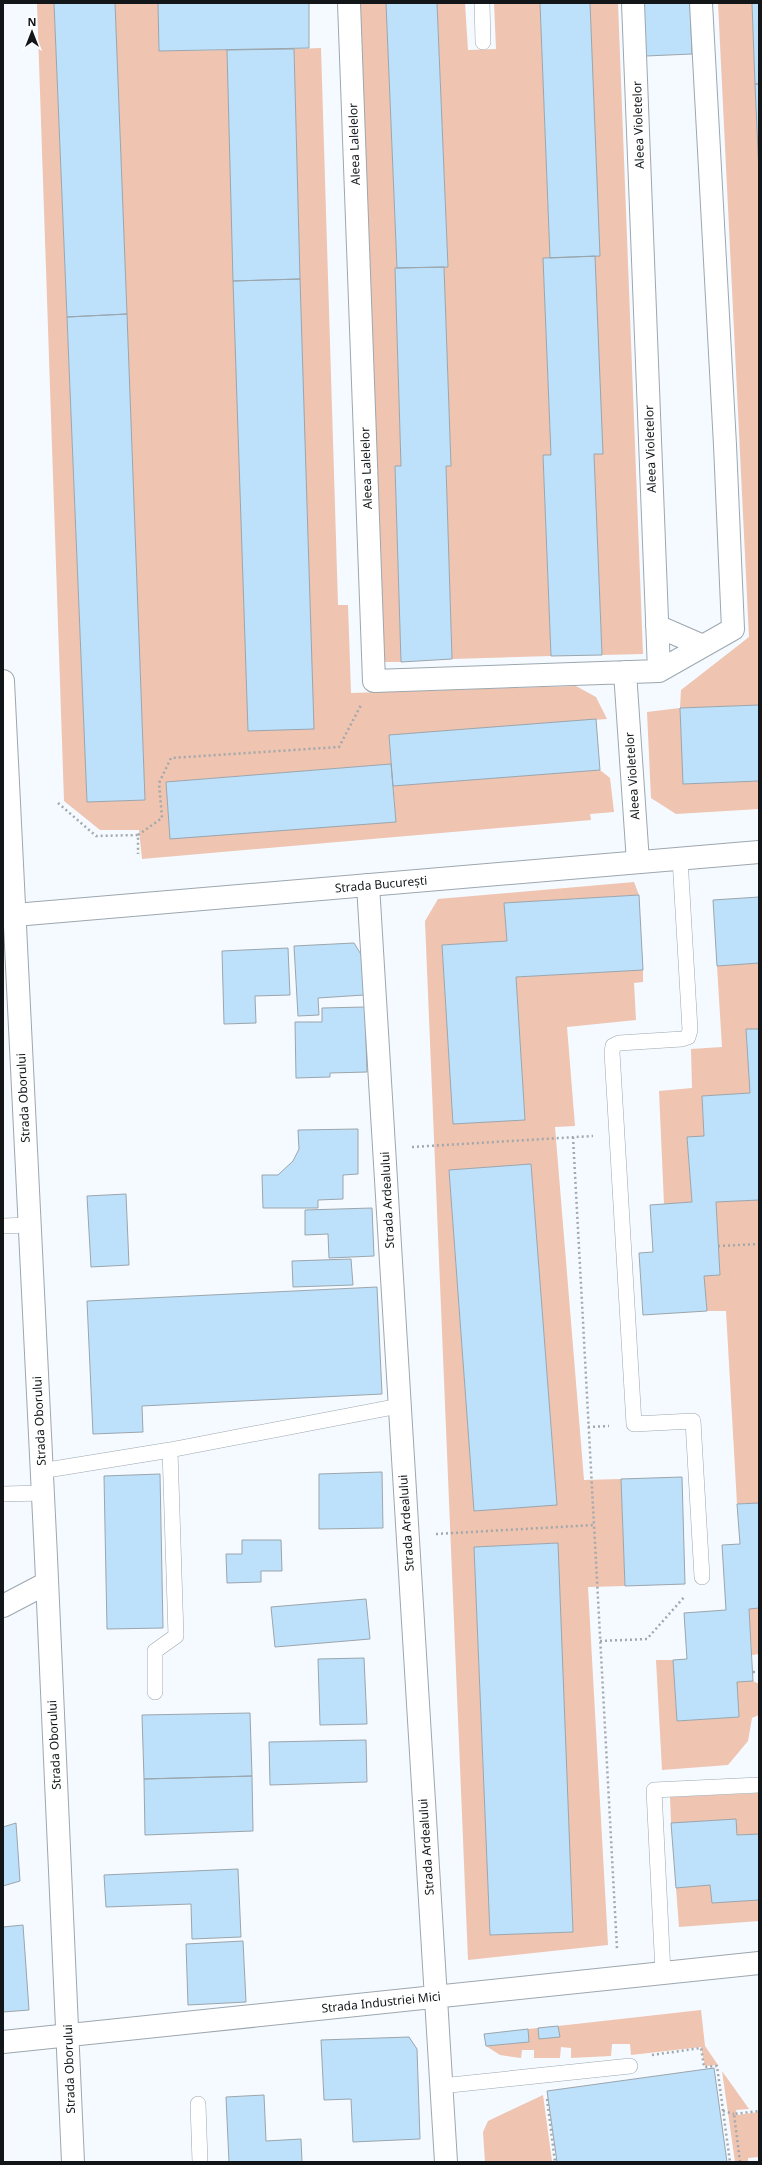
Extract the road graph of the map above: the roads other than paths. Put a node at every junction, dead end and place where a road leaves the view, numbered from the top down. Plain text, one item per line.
1 (348, 3) edge
2 (482, 3) edge
3 (633, 3) edge
4 (701, 3) edge
5 (483, 42) dead end
6 (657, 626) junction
7 (703, 646) junction
8 (659, 671) junction
9 (625, 672) junction
10 (3, 681) edge
11 (759, 852) edge
12 (680, 858) junction
13 (638, 862) junction
14 (368, 885) junction
15 (9, 915) edge
16 (29, 1225) junction
17 (3, 1226) edge
18 (399, 1406) junction
19 (170, 1450) junction
20 (41, 1471) junction
21 (43, 1493) junction
22 (3, 1494) edge
23 (702, 1577) road end
24 (47, 1583) junction
25 (3, 1606) edge
26 (155, 1692) dead end
27 (759, 1785) edge
28 (759, 1963) edge
29 (662, 1973) junction
30 (436, 1996) junction
31 (68, 2036) junction
32 (3, 2042) edge
33 (630, 2066) road end
34 (441, 2086) junction
35 (198, 2104) dead end
36 (73, 2162) edge
37 (200, 2162) edge
38 (446, 2162) edge

1 - 9 street, Aleea Lalelelor
2 - 5 lane
3 - 6 street, Aleea Violetelor
4 - 7 street
6 - 7 street
6 - 8 street, Aleea Violetelor
7 - 8 street
8 - 9 street
9 - 13 street, Aleea Violetelor
10 - 15 street, Strada Oborului
11 - 12 street, Strada București
12 - 13 street, Strada București
12 - 23 lane
13 - 14 street, Strada București
14 - 15 street, Strada București
14 - 18 street, Strada Ardealului
15 - 16 street, Strada Oborului
16 - 17 lane
16 - 20 street, Strada Oborului
18 - 19 lane
18 - 30 street, Strada Ardealului
19 - 20 lane
19 - 26 lane
20 - 21 street, Strada Oborului
21 - 22 lane
21 - 24 street, Strada Oborului
24 - 25 street
24 - 31 street, Strada Oborului
27 - 29 lane
28 - 29 street, Strada Industriei Mici
29 - 30 street, Strada Industriei Mici
30 - 31 street, Strada Industriei Mici
30 - 34 street, Strada Ardealului
31 - 32 street, Strada Industriei Mici
31 - 36 street, Strada Oborului
33 - 34 lane
34 - 38 street, Strada Ardealului
35 - 37 lane

